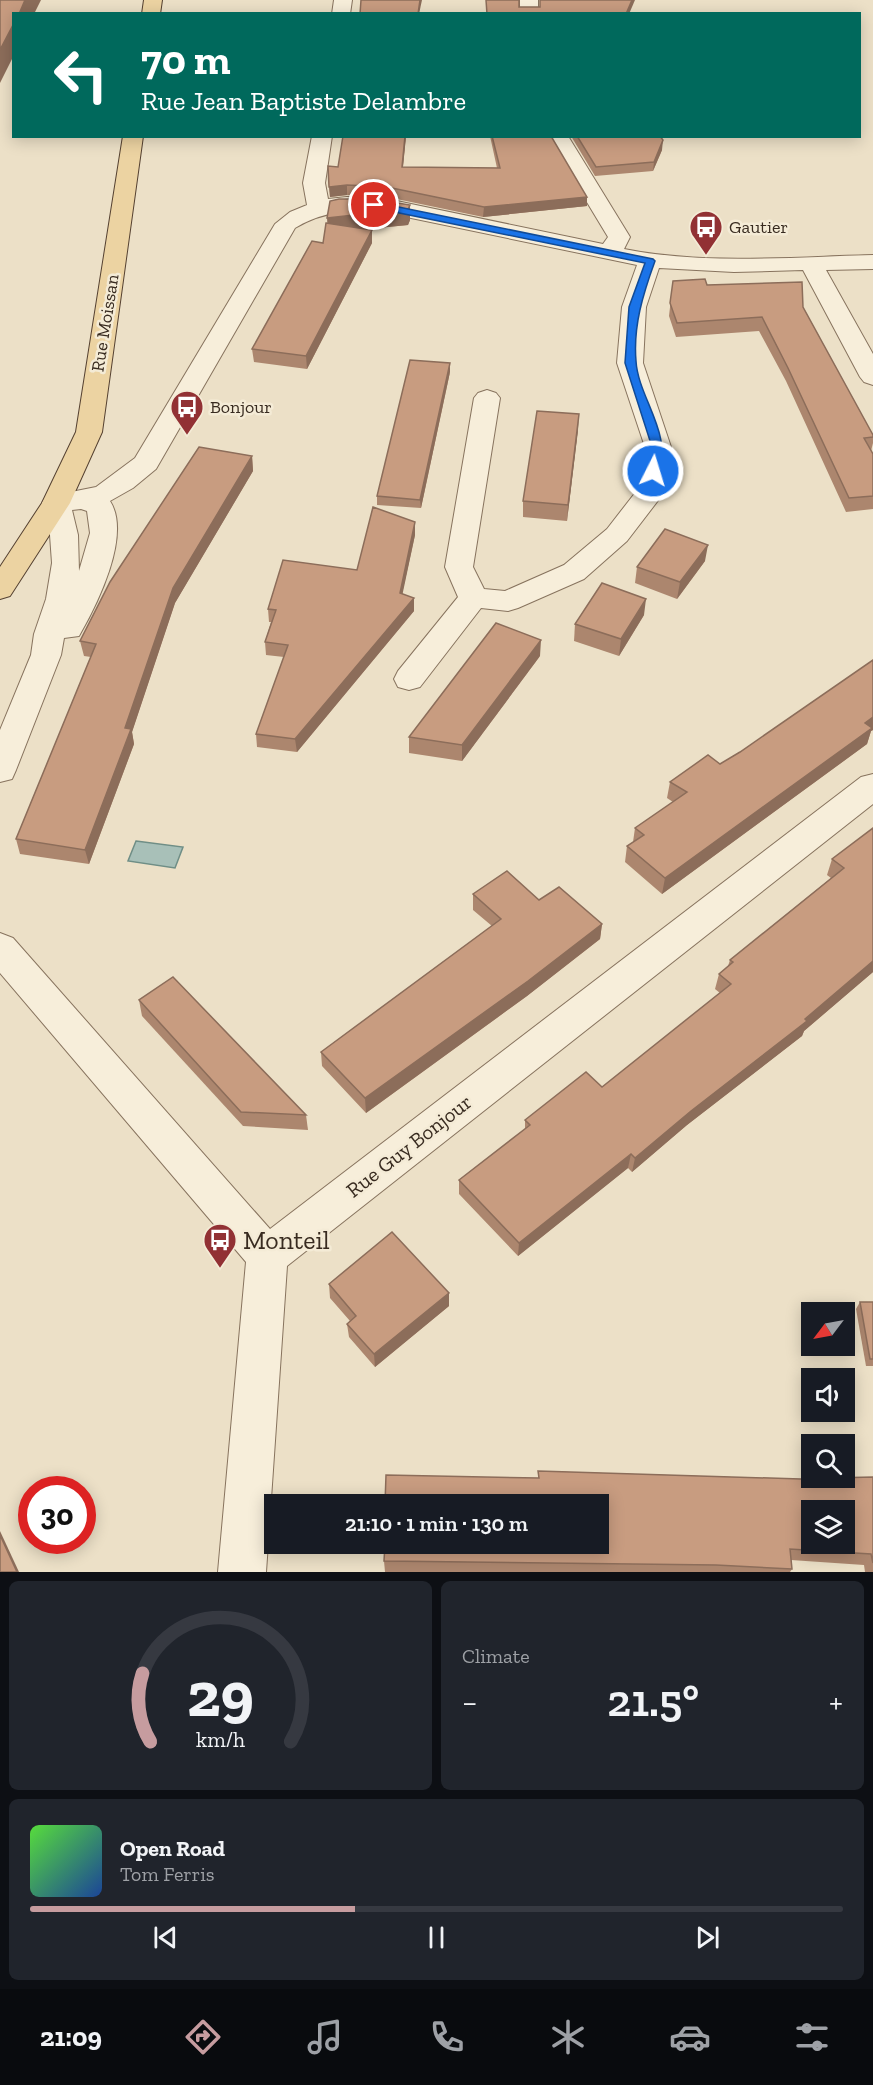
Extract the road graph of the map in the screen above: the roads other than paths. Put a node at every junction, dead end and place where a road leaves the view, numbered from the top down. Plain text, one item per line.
1 (133, 138) edge
2 (322, 138) edge
3 (559, 138) edge
4 (318, 207) junction
5 (609, 253) junction
6 (650, 261) junction
7 (873, 262) edge
8 (811, 264) junction
9 (873, 377) edge
10 (488, 398) dead end
11 (70, 502) junction
12 (0, 589) edge
13 (473, 598) junction
14 (46, 656) junction
15 (409, 679) dead end
16 (0, 770) edge
17 (873, 786) edge
18 (0, 948) edge
19 (267, 1256) junction
20 (242, 1572) edge

1 - 11 main road, Rue Moissan
2 - 4 street
3 - 5 street
4 - 5 street
4 - 11 street
5 - 6 street
6 - 8 street
6 - 13 street
7 - 8 street
8 - 9 street
10 - 13 street
11 - 12 main road, Rue Moissan
11 - 14 street
11 - 14 street
13 - 15 street
14 - 16 street
17 - 19 street, Rue Guy Bonjour
18 - 19 street
19 - 20 street

